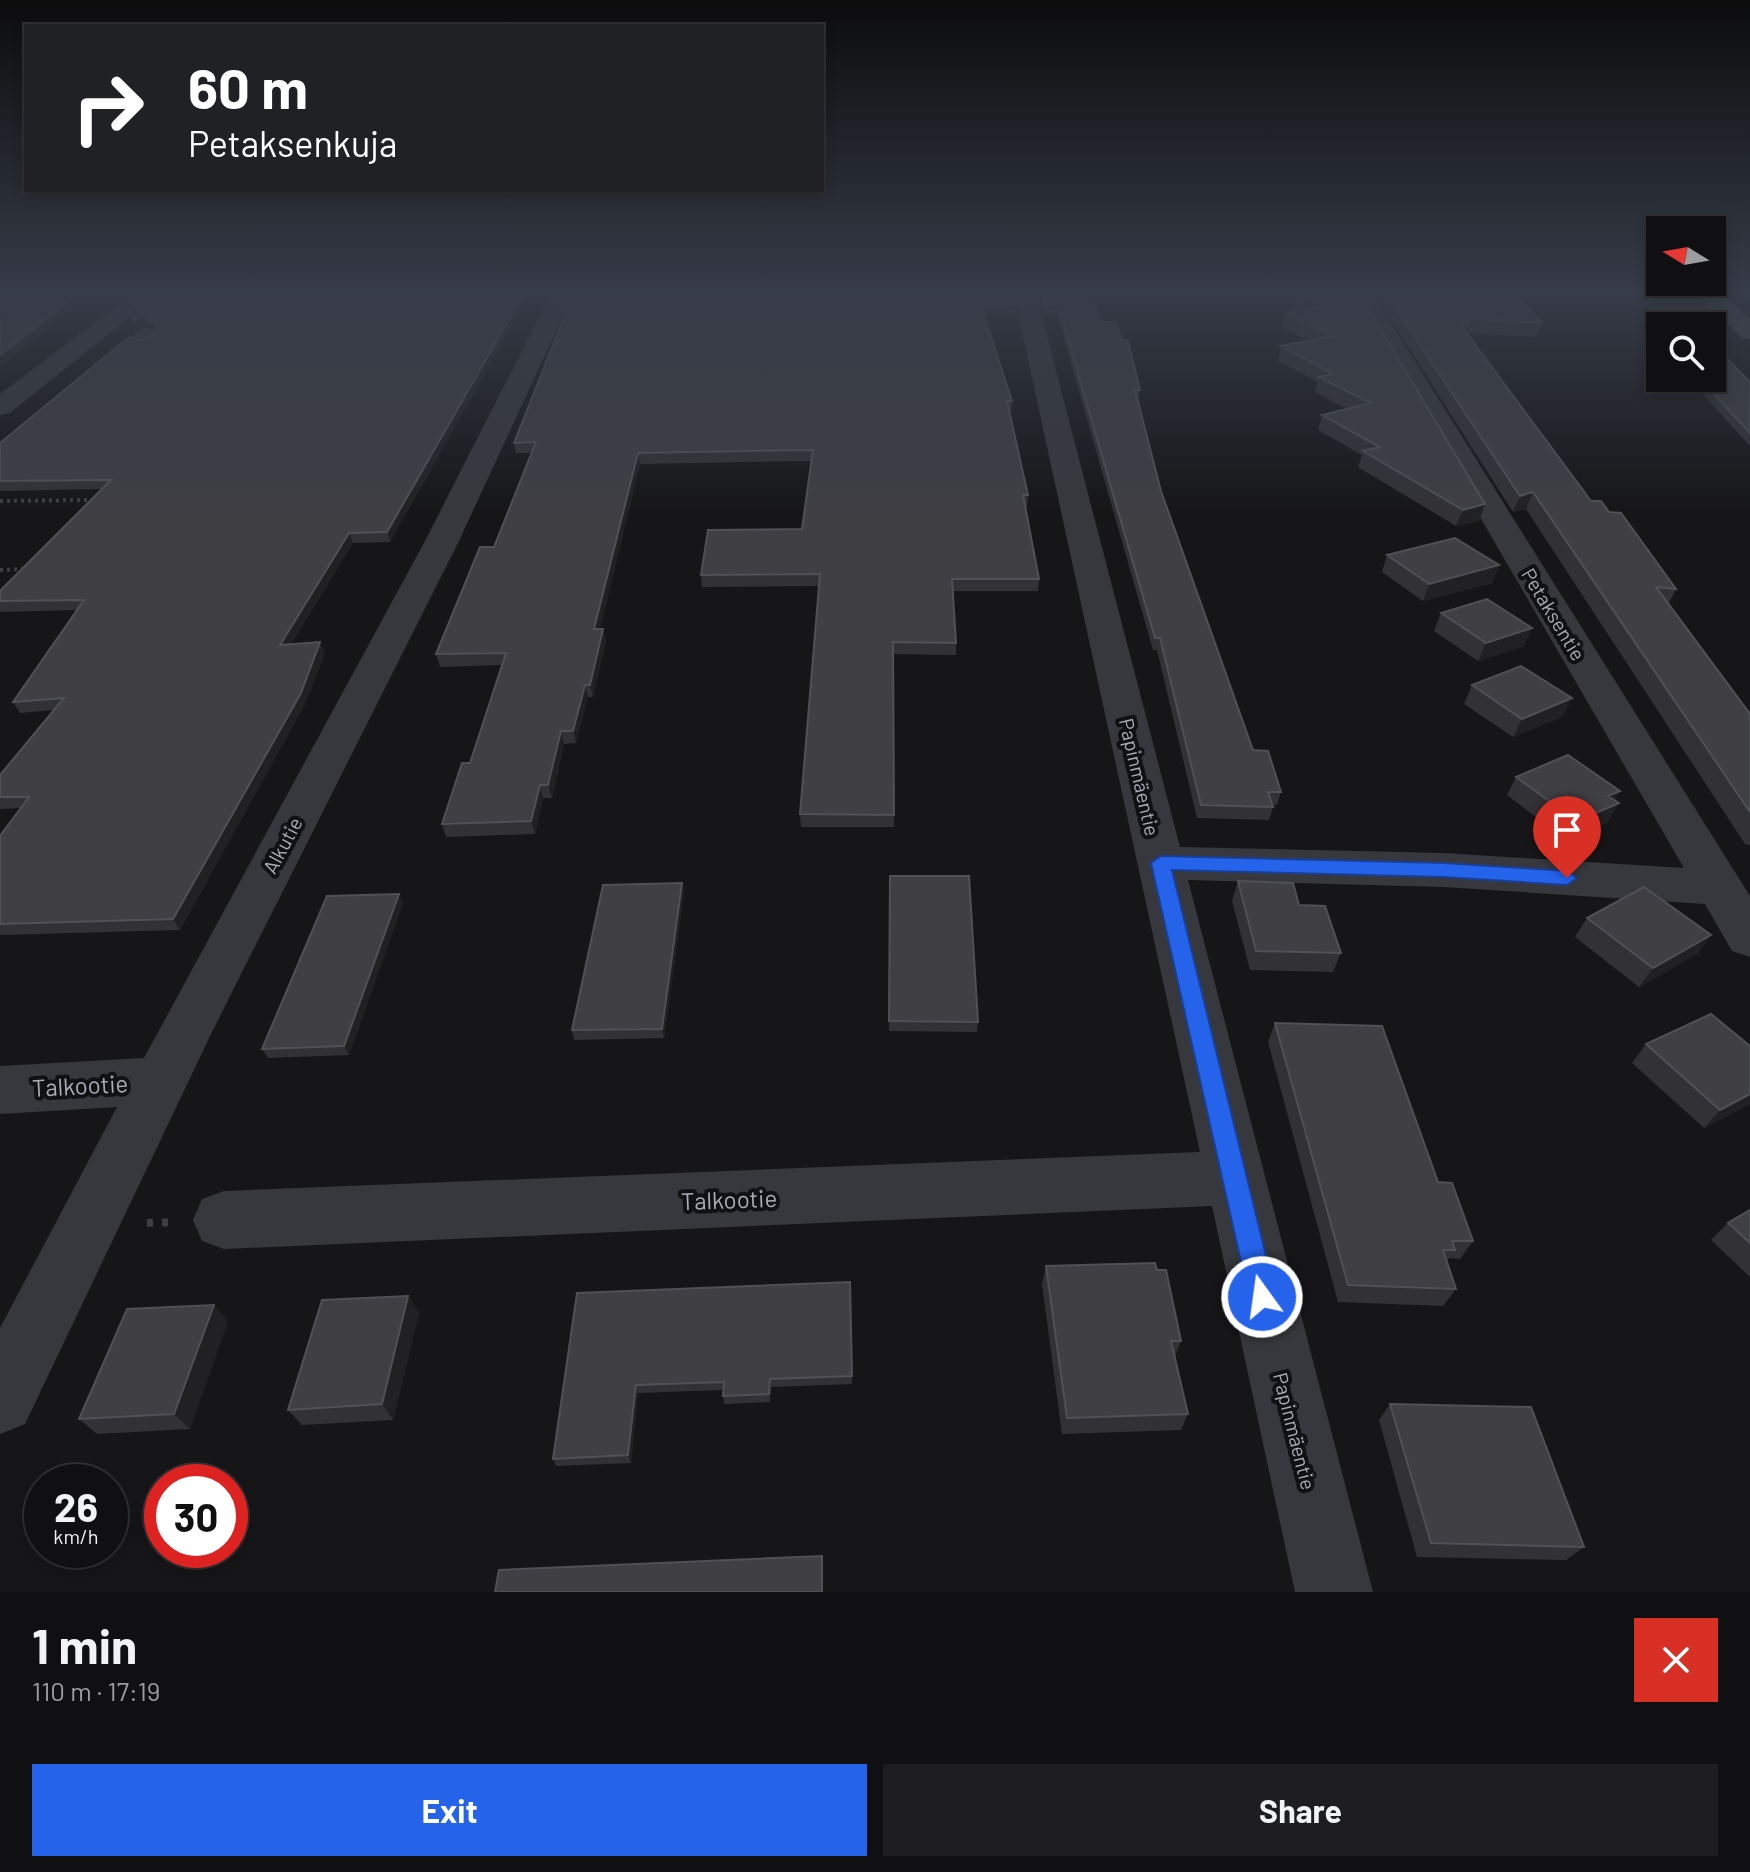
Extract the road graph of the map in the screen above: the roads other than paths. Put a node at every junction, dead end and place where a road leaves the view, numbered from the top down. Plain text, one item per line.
1 (55, 364) edge
2 (528, 364) edge
3 (1042, 364) edge
4 (1404, 364) edge
5 (0, 407) edge
6 (1161, 863) junction
7 (1720, 888) junction
8 (1750, 938) edge
9 (160, 1081) junction
10 (0, 1090) edge
11 (1234, 1178) junction
12 (224, 1220) road end
13 (0, 1399) edge
14 (1334, 1592) edge

1 - 5 street
2 - 9 street, Alkutie
3 - 6 street, Papinmäentie
4 - 7 street, Petaksentie
6 - 7 street
6 - 11 street, Papinmäentie
7 - 8 street, Petaksentie
9 - 10 street, Talkootie
9 - 13 street, Alkutie
11 - 12 street, Talkootie
11 - 14 street, Papinmäentie

